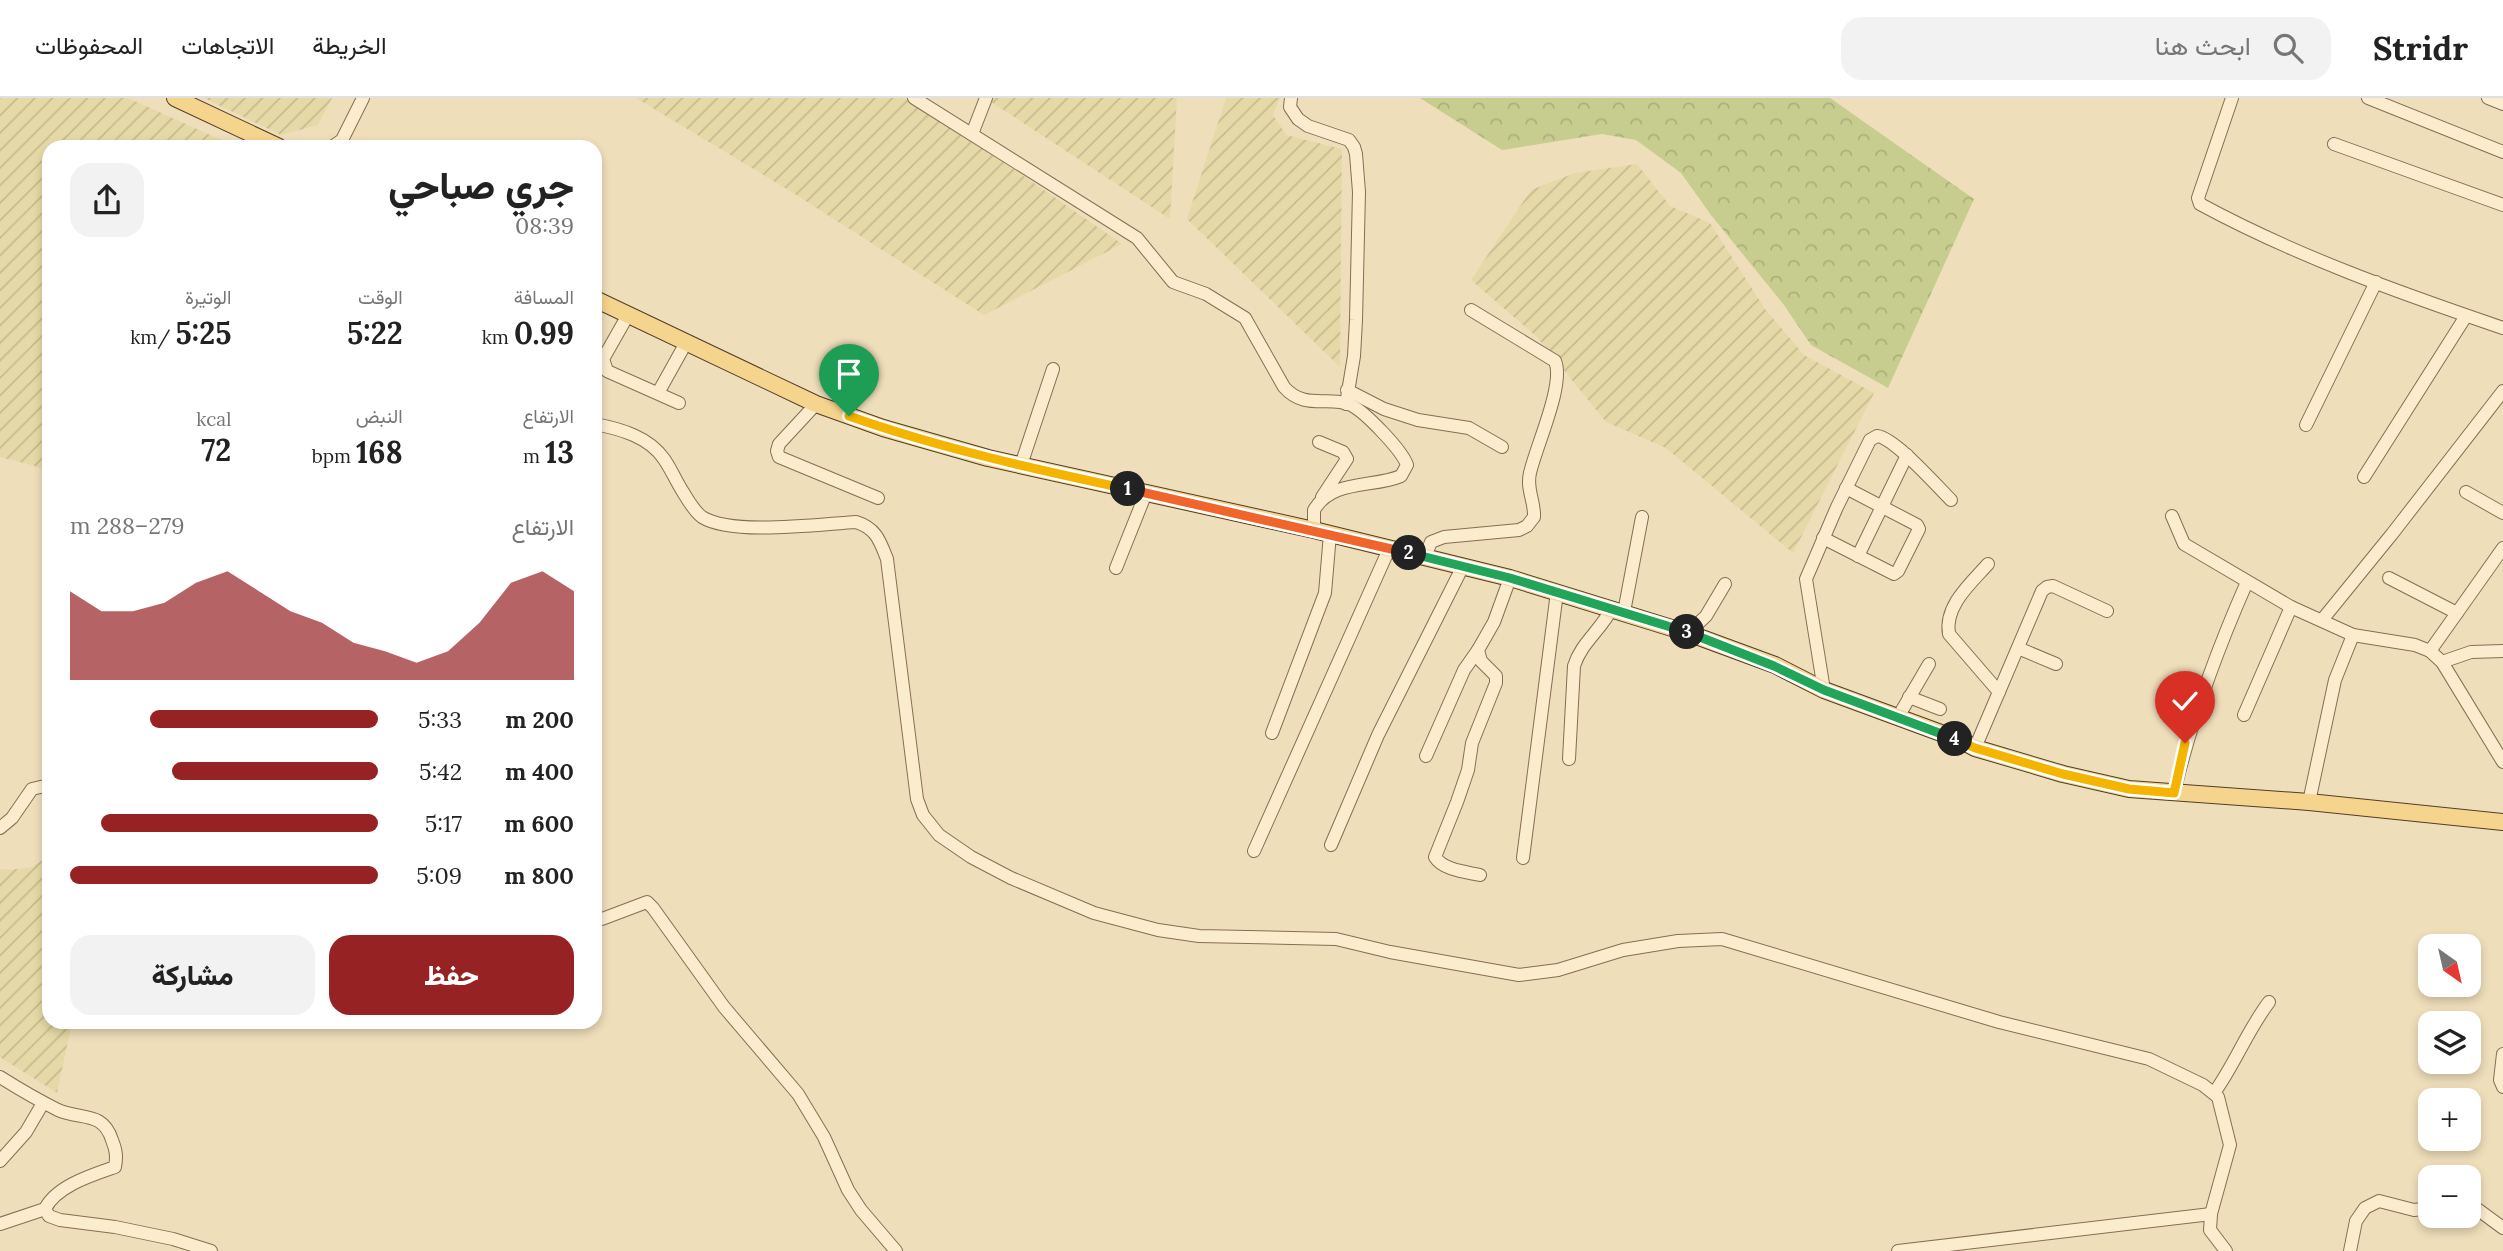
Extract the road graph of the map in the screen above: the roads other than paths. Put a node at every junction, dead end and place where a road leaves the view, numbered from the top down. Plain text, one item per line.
1 (174, 98) edge
2 (363, 98) edge
3 (914, 98) edge
4 (986, 98) edge
5 (1291, 98) edge
6 (2232, 98) edge
7 (2368, 98) edge
8 (2487, 98) edge
9 (2503, 104) edge
10 (972, 134) junction
11 (264, 140) edge
12 (342, 140) edge
13 (2334, 144) dead end
14 (2503, 152) edge
15 (2503, 205) edge
16 (2376, 282) junction
17 (602, 302) edge
18 (1471, 310) dead end
19 (628, 314) junction
20 (2466, 316) junction
21 (2503, 328) edge
22 (687, 341) junction
23 (1053, 369) dead end
24 (1347, 390) junction
25 (2503, 391) edge
26 (658, 393) junction
27 (679, 403) dead end
28 (816, 404) junction
29 (1346, 404) junction
30 (2306, 425) dead end
31 (602, 426) edge
32 (1319, 442) dead end
33 (1503, 447) dead end
34 (1907, 455) junction
35 (1021, 466) junction
36 (2364, 477) dead end
37 (1846, 488) junction
38 (2466, 492) dead end
39 (1146, 493) junction
40 (878, 498) dead end
41 (1951, 500) dead end
42 (1318, 502) junction
43 (1882, 506) junction
44 (2503, 513) edge
45 (2172, 516) dead end
46 (1642, 517) dead end
47 (1322, 532) junction
48 (1823, 538) junction
49 (1389, 548) junction
50 (2503, 548) edge
51 (1858, 556) junction
52 (1425, 557) junction
53 (1988, 564) dead end
54 (1464, 566) junction
55 (1116, 568) dead end
56 (1510, 578) junction
57 (2389, 578) dead end
58 (2247, 582) junction
59 (1725, 584) dead end
60 (1557, 592) junction
61 (2291, 607) junction
62 (1618, 610) junction
63 (2107, 611) dead end
64 (2457, 613) junction
65 (2322, 620) junction
66 (1688, 633) junction
67 (2353, 635) junction
68 (2018, 648) junction
69 (1478, 650) junction
70 (2503, 650) edge
71 (2430, 651) junction
72 (2442, 662) junction
73 (1929, 664) dead end
74 (2056, 664) dead end
75 (1824, 690) junction
76 (1999, 692) junction
77 (1909, 697) junction
78 (1940, 709) dead end
79 (2244, 715) dead end
80 (1898, 718) junction
81 (1272, 733) dead end
82 (1975, 748) junction
83 (1426, 756) dead end
84 (1570, 759) dead end
85 (2503, 762) edge
86 (42, 787) edge
87 (2174, 793) junction
88 (2309, 802) junction
89 (2503, 822) edge
90 (0, 828) edge
91 (1331, 845) dead end
92 (1254, 851) dead end
93 (1523, 858) dead end
94 (1480, 875) dead end
95 (602, 919) edge
96 (2269, 1002) dead end
97 (2503, 1054) edge
98 (0, 1077) edge
99 (2503, 1087) edge
100 (2214, 1093) junction
101 (43, 1103) junction
102 (0, 1161) edge
103 (45, 1209) junction
104 (2418, 1210) edge
105 (2481, 1212) edge
106 (2211, 1214) junction
107 (0, 1224) edge
108 (2503, 1228) edge
109 (211, 1251) edge
110 (896, 1251) edge
111 (1898, 1251) edge
112 (2226, 1251) edge
113 (2350, 1251) edge

1 - 11 main road
2 - 12 street
3 - 10 street
4 - 10 street
5 - 24 street
6 - 16 street
7 - 14 street
8 - 9 street
10 - 29 street
13 - 15 street
16 - 20 street
16 - 30 street
17 - 19 main road
18 - 52 street
19 - 22 main road
19 - 26 street
20 - 21 street
20 - 36 street
22 - 26 street
22 - 28 main road
23 - 35 street
24 - 29 street
24 - 33 street
25 - 65 street
26 - 27 street
28 - 35 main road
28 - 40 street
29 - 42 street
31 - 100 street
32 - 42 street
34 - 37 street
34 - 41 street
34 - 43 street
35 - 39 main road
37 - 43 street
37 - 48 street
38 - 44 street
39 - 47 main road
39 - 55 street
42 - 47 street
43 - 51 street
43 - 51 street
45 - 58 street
46 - 62 street
47 - 49 main road
47 - 81 street
48 - 51 street
48 - 75 street
49 - 52 main road
49 - 92 street
50 - 64 street
52 - 54 main road
53 - 76 street
54 - 56 main road
54 - 91 street
56 - 60 main road
56 - 69 street
57 - 64 street
58 - 61 street
58 - 87 street
59 - 66 street
60 - 62 main road
60 - 93 street
61 - 65 street
61 - 79 street
62 - 66 main road
62 - 84 street
63 - 68 street
64 - 71 street
65 - 67 street
66 - 75 main road
67 - 71 street
67 - 88 street
68 - 74 street
68 - 76 street
69 - 83 street
69 - 94 street
70 - 72 street
71 - 72 street
72 - 85 street
73 - 77 street
75 - 80 main road
76 - 82 street
77 - 78 street
77 - 80 street
80 - 82 main road
82 - 87 main road
86 - 90 street
87 - 88 main road
88 - 89 main road
95 - 110 street
96 - 100 street
97 - 99 street
98 - 101 street
100 - 106 street
101 - 102 street
101 - 103 street
103 - 107 street
103 - 109 street
104 - 113 street
105 - 108 street
106 - 111 street
106 - 112 street

